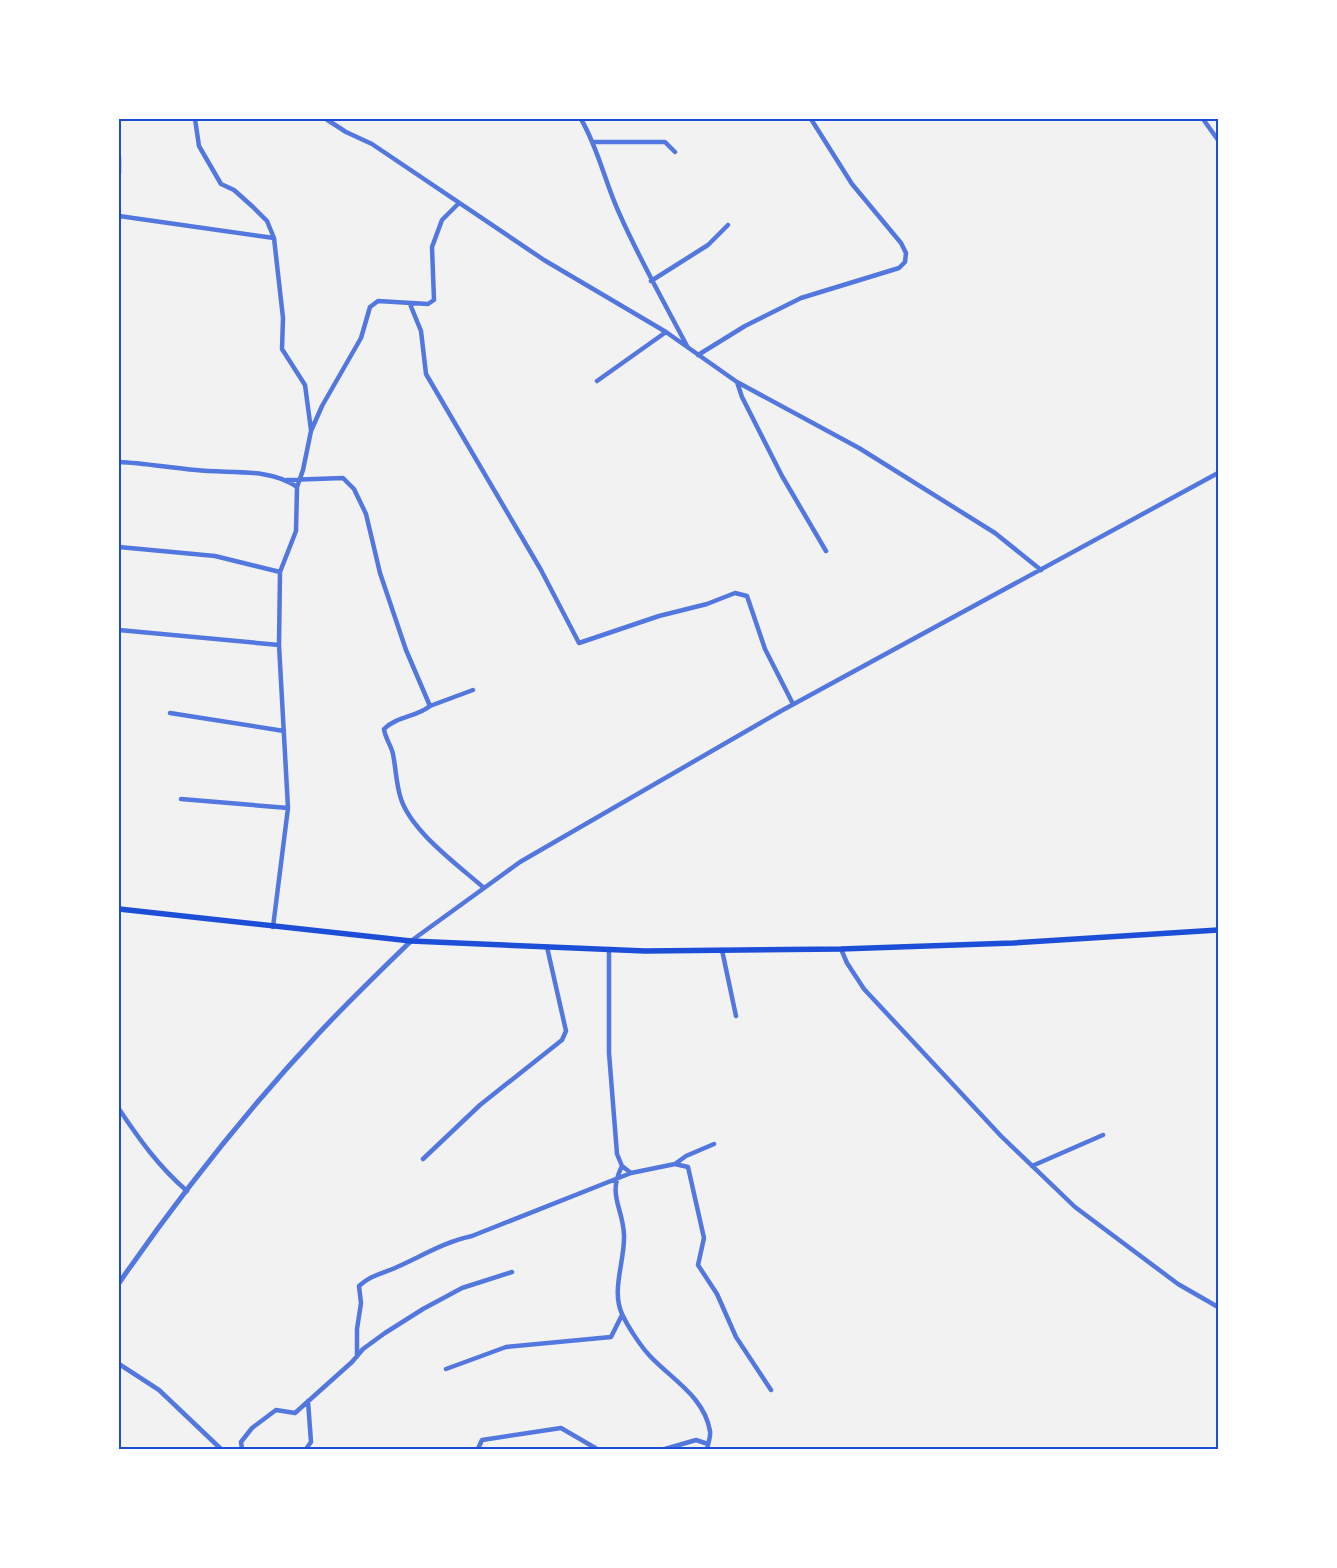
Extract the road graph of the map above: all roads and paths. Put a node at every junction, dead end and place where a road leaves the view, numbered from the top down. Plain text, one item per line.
1 (195, 119) edge
2 (326, 119) edge
3 (582, 119) edge
4 (811, 119) edge
5 (1203, 119) edge
6 (1218, 140) edge
7 (595, 142) junction
8 (675, 152) dead end
9 (119, 157) edge
10 (119, 173) edge
11 (459, 202) junction
12 (119, 216) edge
13 (728, 225) dead end
14 (274, 238) junction
15 (651, 281) junction
16 (410, 304) junction
17 (666, 332) junction
18 (688, 348) junction
19 (698, 355) junction
20 (597, 381) dead end
21 (738, 382) junction
22 (311, 431) junction
23 (119, 462) edge
24 (1218, 473) edge
25 (300, 479) junction
26 (287, 480) junction
27 (297, 487) junction
28 (119, 546) edge
29 (826, 551) dead end
30 (1041, 570) junction
31 (280, 572) junction
32 (119, 630) edge
33 (279, 645) junction
34 (473, 690) dead end
35 (793, 704) junction
36 (430, 706) junction
37 (170, 713) dead end
38 (284, 731) junction
39 (181, 799) dead end
40 (288, 808) junction
41 (484, 888) junction
42 (119, 909) edge
43 (273, 926) junction
44 (1218, 930) edge
45 (411, 941) junction
46 (547, 947) junction
47 (609, 949) junction
48 (841, 949) junction
49 (722, 950) junction
50 (736, 1016) dead end
51 (119, 1109) edge
52 (1103, 1135) dead end
53 (714, 1144) dead end
54 (423, 1159) dead end
55 (675, 1164) junction
56 (622, 1166) junction
57 (1032, 1166) junction
58 (631, 1173) junction
59 (615, 1180) junction
60 (187, 1191) junction
61 (512, 1272) dead end
62 (119, 1283) edge
63 (1218, 1307) edge
64 (622, 1314) junction
65 (357, 1356) junction
66 (119, 1364) edge
67 (446, 1369) dead end
68 (771, 1390) dead end
69 (308, 1401) junction
70 (707, 1447) edge
71 (221, 1449) edge
72 (242, 1449) edge
73 (306, 1449) edge
74 (478, 1449) edge
75 (597, 1449) edge
76 (666, 1449) edge

1 - 14 street
2 - 11 street
3 - 7 street
4 - 19 street
5 - 6 street
7 - 8 street
7 - 15 street
9 - 10 street
11 - 16 street
11 - 17 street
12 - 14 street
13 - 15 street
14 - 22 street
15 - 18 street
16 - 22 street
16 - 35 street
17 - 18 street
17 - 20 street
18 - 19 street
19 - 21 street
21 - 29 street
21 - 30 street
22 - 25 street
23 - 26 street
24 - 30 street
25 - 26 street
25 - 27 street
25 - 36 street
26 - 27 street
27 - 31 street
28 - 31 street
30 - 35 street
31 - 33 street
32 - 33 street
33 - 38 street
34 - 36 street
35 - 41 street
36 - 41 street
37 - 38 street
38 - 40 street
39 - 40 street
40 - 43 street
41 - 45 street
42 - 43 main road
43 - 45 main road
44 - 48 main road
45 - 46 main road
45 - 60 street
46 - 47 main road
46 - 54 street
47 - 49 main road
47 - 56 street
48 - 49 main road
48 - 57 street
49 - 50 street
51 - 60 street
52 - 57 street
53 - 55 street
55 - 58 street
55 - 68 street
56 - 58 street
56 - 59 street
57 - 63 street
58 - 59 street
59 - 64 street
59 - 65 street
60 - 62 street
61 - 65 street
64 - 67 street
64 - 70 street
65 - 69 street
66 - 71 street
69 - 72 street
69 - 73 street
70 - 76 street
74 - 75 street

